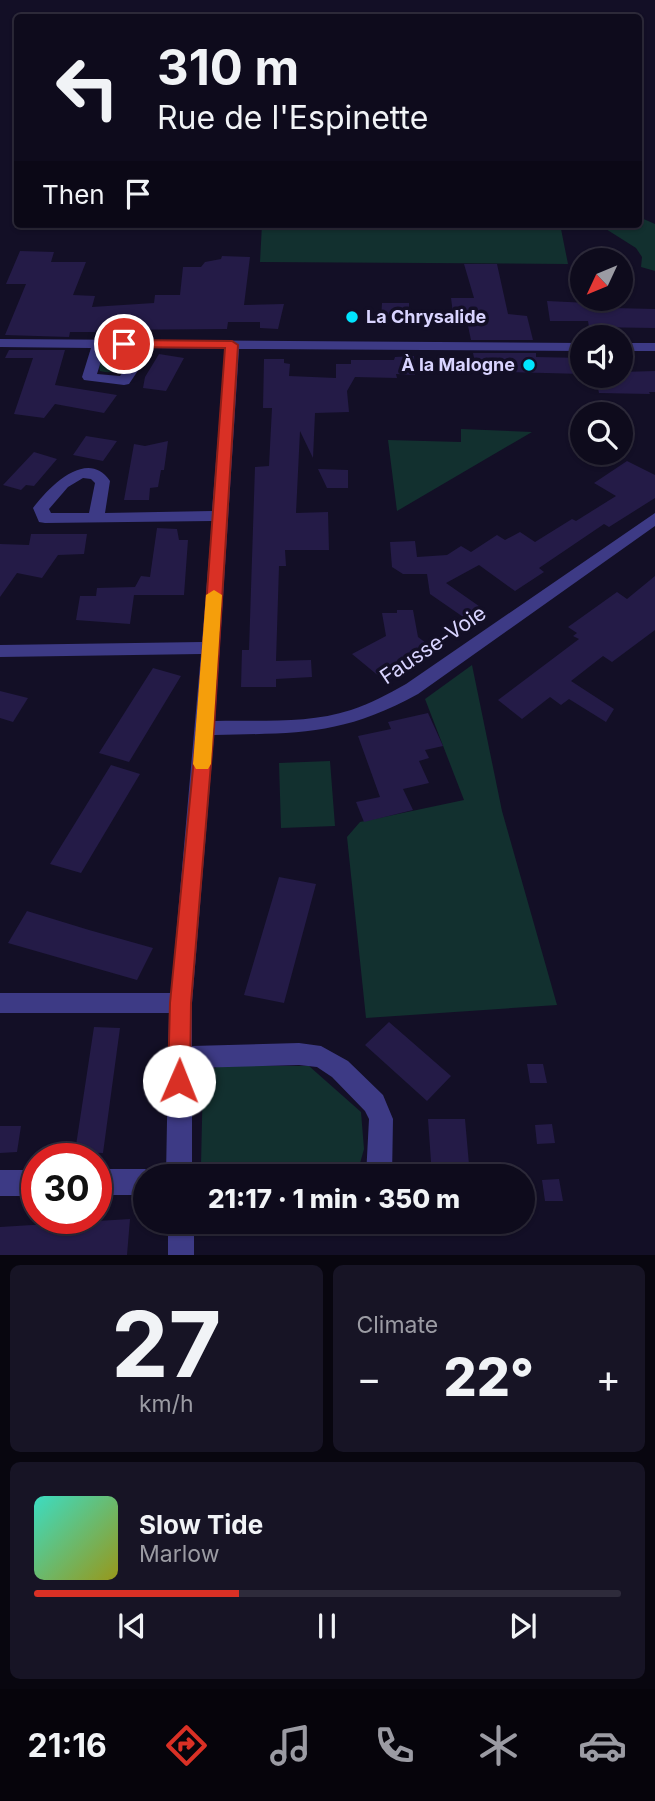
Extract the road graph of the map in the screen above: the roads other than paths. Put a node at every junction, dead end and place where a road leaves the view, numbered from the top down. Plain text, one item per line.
1 (0, 343) edge
2 (99, 344) junction
3 (149, 344) junction
4 (232, 345) junction
5 (570, 347) edge
6 (633, 347) edge
7 (655, 347) edge
8 (221, 516) junction
9 (96, 518) dead end
10 (655, 518) edge
11 (210, 648) junction
12 (0, 651) edge
13 (205, 728) junction
14 (0, 1003) edge
15 (181, 1003) junction
16 (179, 1057) junction
17 (179, 1164) edge
18 (379, 1164) edge
19 (112, 1182) edge
20 (133, 1182) edge
21 (0, 1183) edge
22 (21, 1183) edge
23 (181, 1234) edge
24 (181, 1255) edge

1 - 2 street
2 - 3 street
2 - 3 street
3 - 4 street
4 - 5 street
4 - 8 street
6 - 7 street
8 - 9 street
8 - 11 street
10 - 13 street, Fausse-Voie
11 - 12 street
11 - 13 street
13 - 15 street
14 - 15 street
15 - 16 street
16 - 17 street
16 - 18 street
19 - 20 street
21 - 22 street
23 - 24 street

